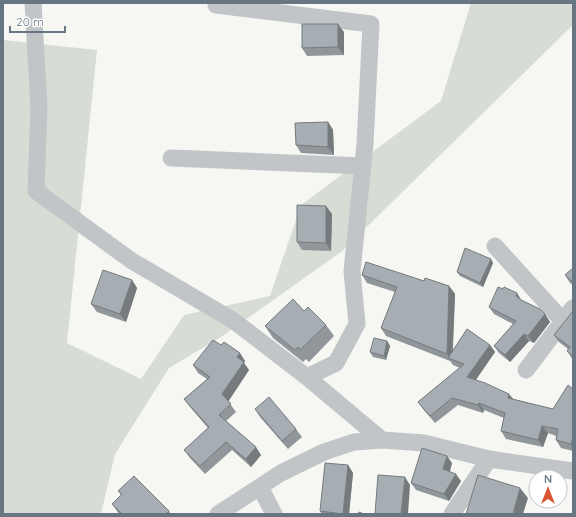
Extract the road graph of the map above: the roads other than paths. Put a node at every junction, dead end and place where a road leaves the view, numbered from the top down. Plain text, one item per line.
1 (33, 3) edge
2 (216, 3) edge
3 (171, 158) dead end
4 (363, 166) junction
5 (495, 246) dead end
6 (573, 308) edge
7 (562, 320) junction
8 (526, 370) dead end
9 (307, 377) junction
10 (382, 440) junction
11 (490, 459) junction
12 (573, 471) edge
13 (260, 486) junction
14 (218, 514) edge
15 (274, 514) edge
16 (452, 514) edge

1 - 9 street
2 - 4 street
3 - 4 street
4 - 9 street
5 - 7 street
6 - 7 street
7 - 8 street
9 - 10 street
10 - 11 street
10 - 13 street
11 - 12 street
11 - 16 street
13 - 14 street
13 - 15 street

